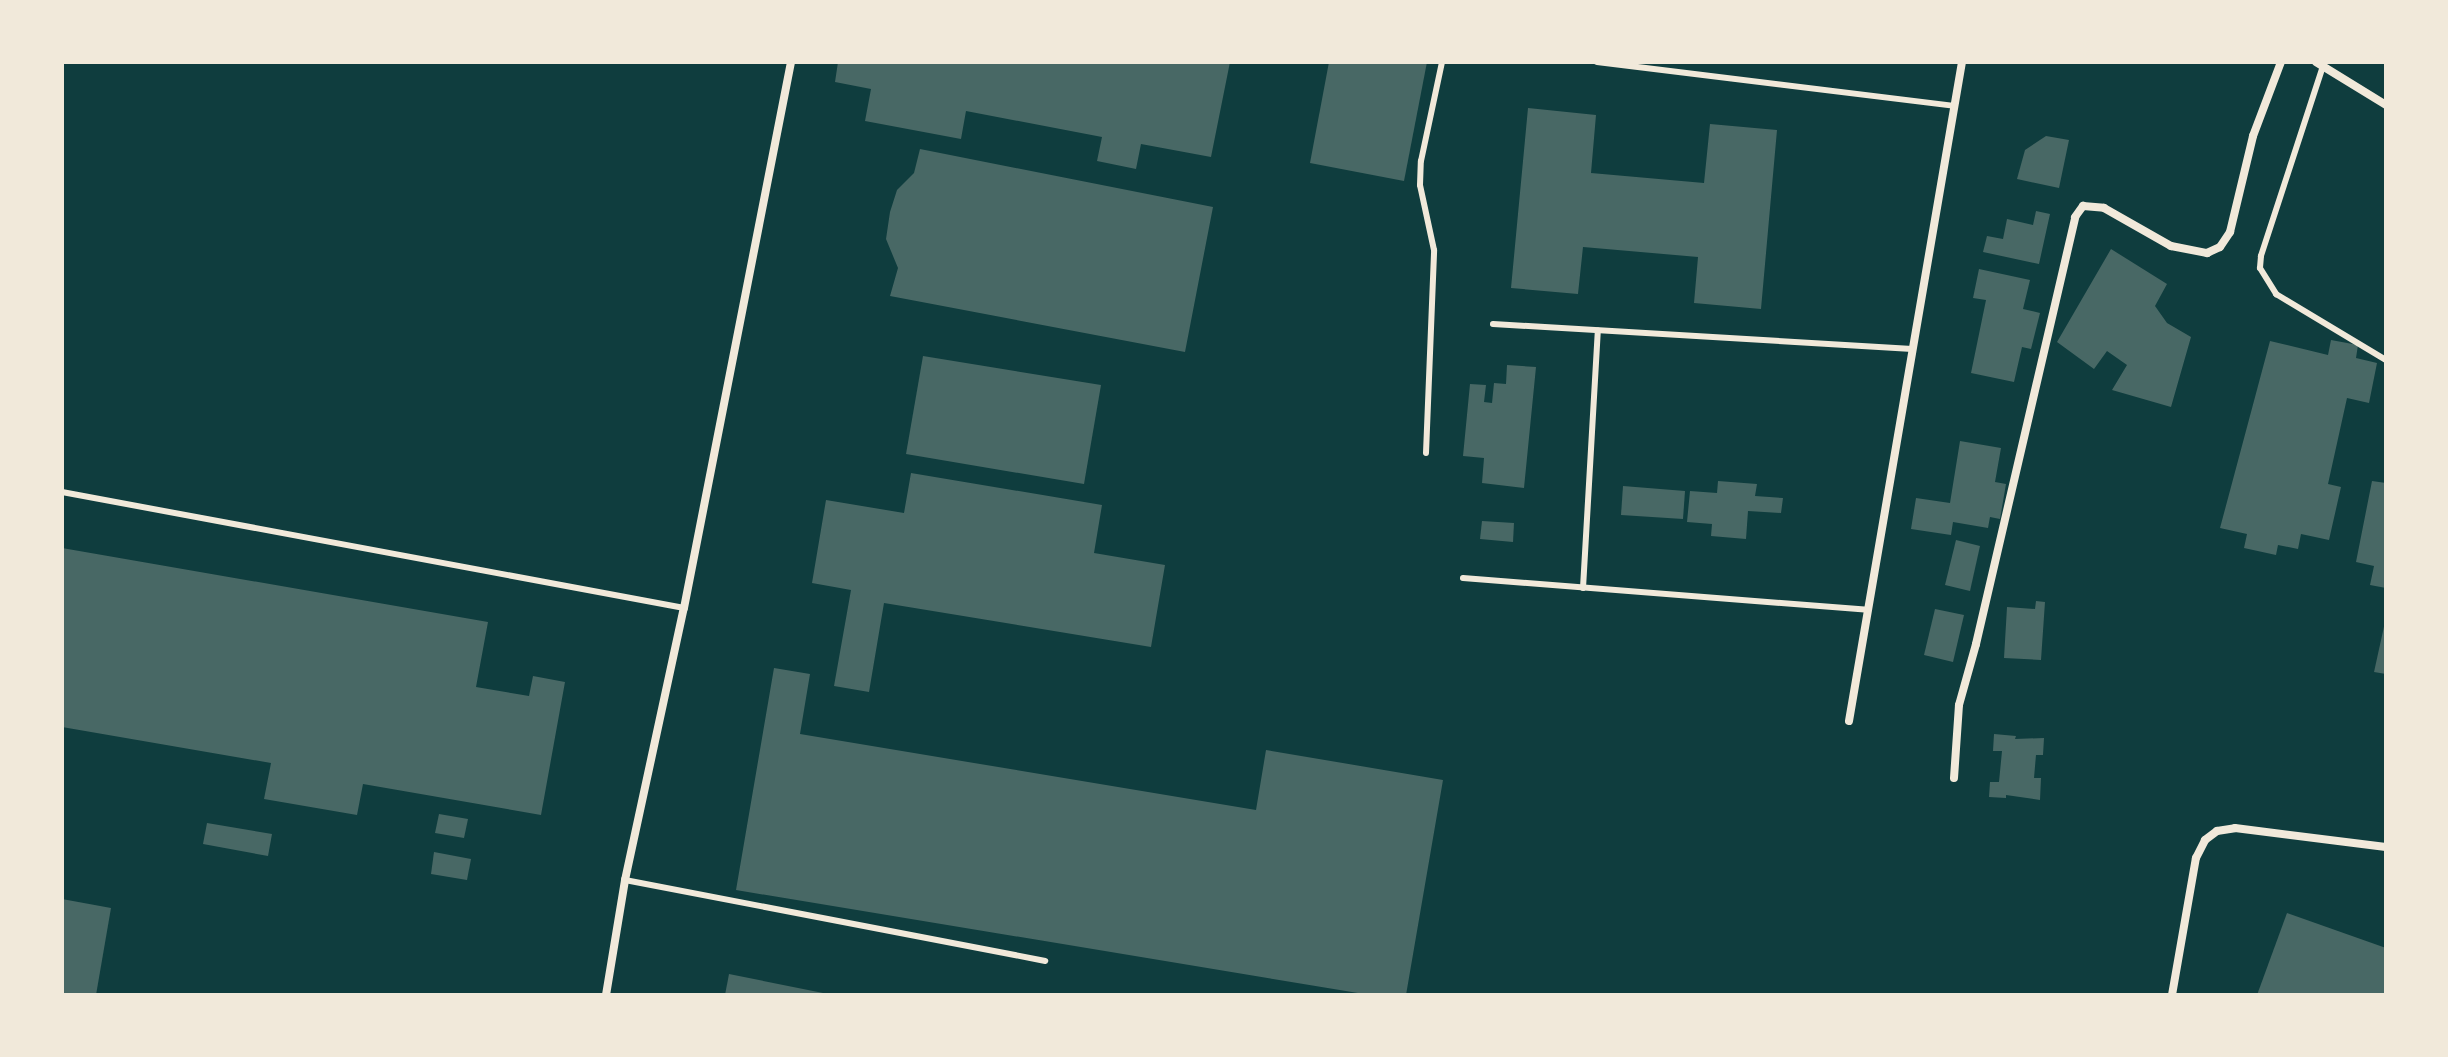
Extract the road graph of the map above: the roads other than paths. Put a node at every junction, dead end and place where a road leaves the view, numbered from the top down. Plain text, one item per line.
1 (791, 62) edge
2 (1442, 62) edge
3 (1597, 62) edge
4 (1962, 62) edge
5 (2281, 62) edge
6 (2320, 64) edge
7 (2386, 105) edge
8 (1954, 106) junction
9 (1493, 324) dead end
10 (1598, 330) junction
11 (1912, 349) junction
12 (2386, 360) edge
13 (1426, 453) dead end
14 (62, 492) edge
15 (1463, 578) dead end
16 (1583, 588) junction
17 (684, 608) junction
18 (1868, 610) junction
19 (1849, 721) dead end
20 (1954, 778) dead end
21 (2386, 847) edge
22 (625, 880) junction
23 (1045, 961) dead end
24 (606, 995) edge
25 (2172, 995) edge

1 - 17 street
2 - 13 lane
3 - 8 lane
4 - 8 street
5 - 20 street
6 - 7 street
6 - 12 lane
8 - 11 street
9 - 10 lane
10 - 11 lane
10 - 16 lane
11 - 18 street
14 - 17 lane
15 - 16 lane
16 - 18 lane
17 - 22 street
18 - 19 street
21 - 25 street
22 - 23 lane
22 - 24 street

